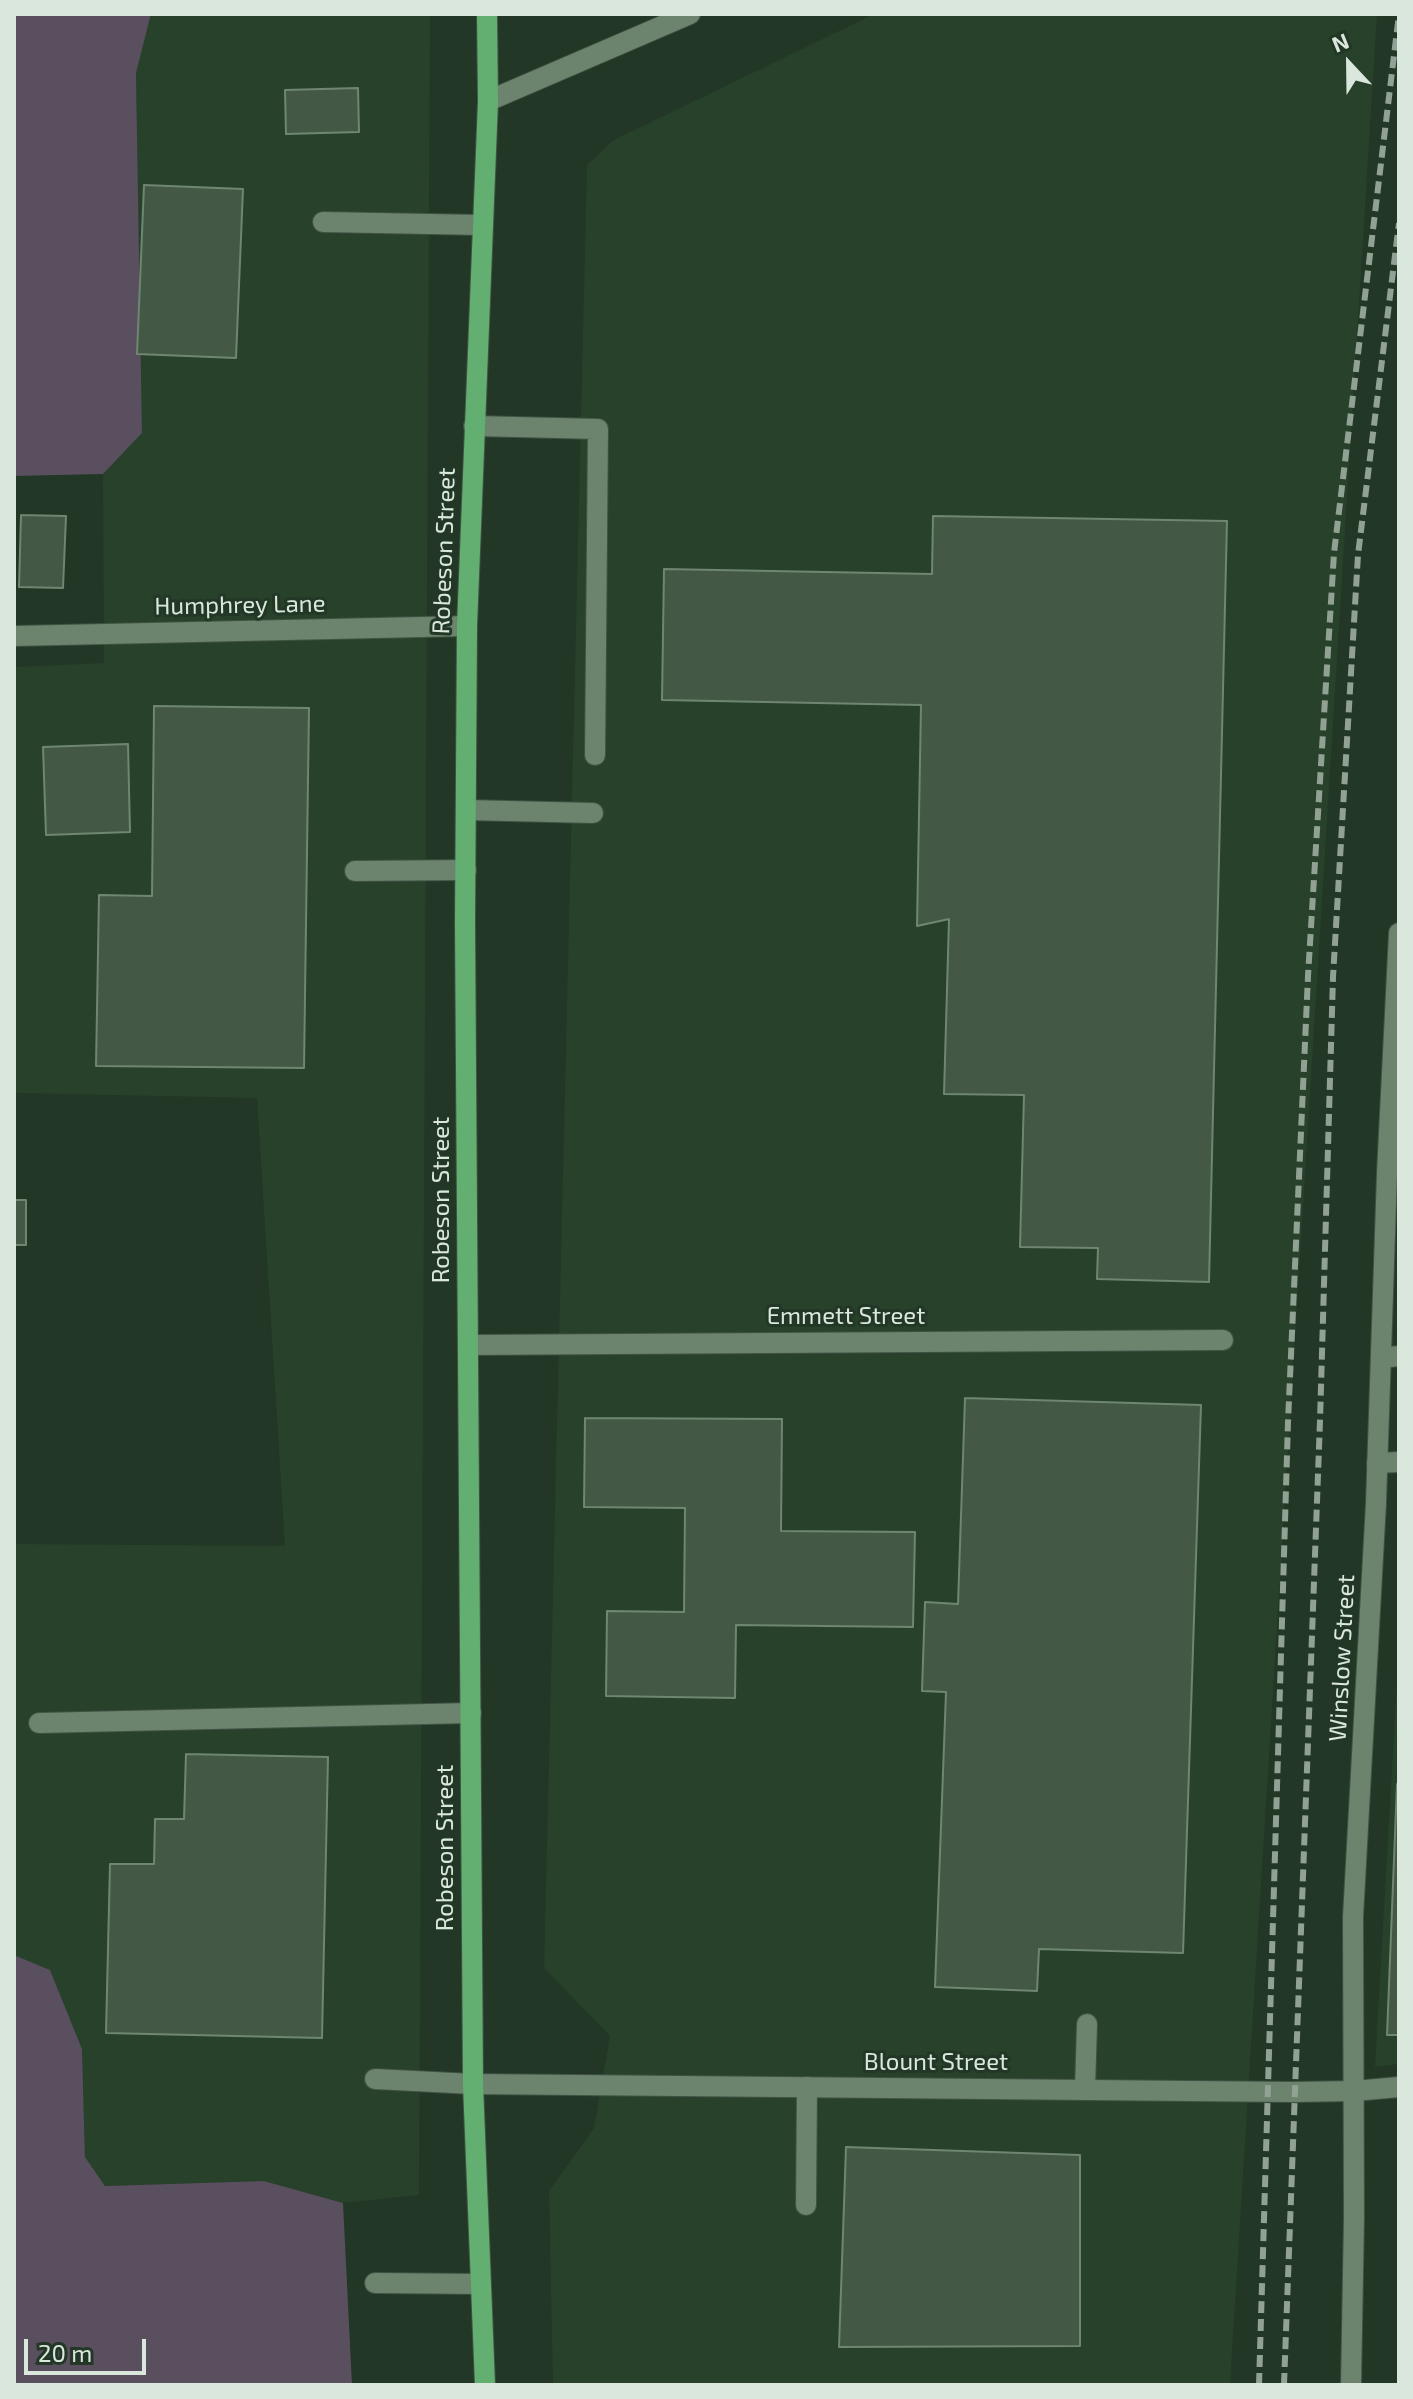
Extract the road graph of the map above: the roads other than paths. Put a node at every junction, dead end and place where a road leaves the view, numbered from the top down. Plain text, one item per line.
1 (487, 14) edge
2 (690, 14) edge
3 (488, 101) junction
4 (323, 222) dead end
5 (482, 225) junction
6 (474, 426) junction
7 (467, 626) junction
8 (14, 636) edge
9 (595, 755) dead end
10 (466, 810) junction
11 (593, 813) dead end
12 (466, 870) junction
13 (355, 871) dead end
14 (1399, 933) edge
15 (1223, 1340) dead end
16 (468, 1345) junction
17 (1390, 1357) edge
18 (1399, 1462) edge
19 (1377, 1463) junction
20 (471, 1713) junction
21 (39, 1723) dead end
22 (1087, 2024) dead end
23 (375, 2079) dead end
24 (473, 2084) junction
25 (807, 2087) junction
26 (1399, 2087) edge
27 (1085, 2089) junction
28 (1354, 2091) junction
29 (806, 2205) dead end
30 (375, 2283) dead end
31 (480, 2284) junction
32 (485, 2385) edge
33 (1351, 2385) edge

1 - 3 main road, Robeson Street
2 - 3 street
3 - 5 main road, Robeson Street
4 - 5 street
5 - 6 main road, Robeson Street
6 - 7 main road, Robeson Street
6 - 9 street
7 - 8 street, Humphrey Lane
7 - 10 main road, Robeson Street
10 - 11 street
10 - 12 main road, Robeson Street
12 - 13 street
12 - 16 main road, Robeson Street
14 - 17 street, Winslow Street
15 - 16 street, Emmett Street
16 - 20 main road, Robeson Street
17 - 19 street, Winslow Street
18 - 19 street
19 - 28 street, Winslow Street
20 - 21 street
20 - 24 main road, Robeson Street
22 - 27 street
23 - 24 street, Blount Street
24 - 25 street, Blount Street
24 - 31 main road, Robeson Street
25 - 27 street, Blount Street
25 - 29 street
26 - 28 street, Blount Street
27 - 28 street, Blount Street
28 - 33 street, Winslow Street
30 - 31 street
31 - 32 main road, Robeson Street

